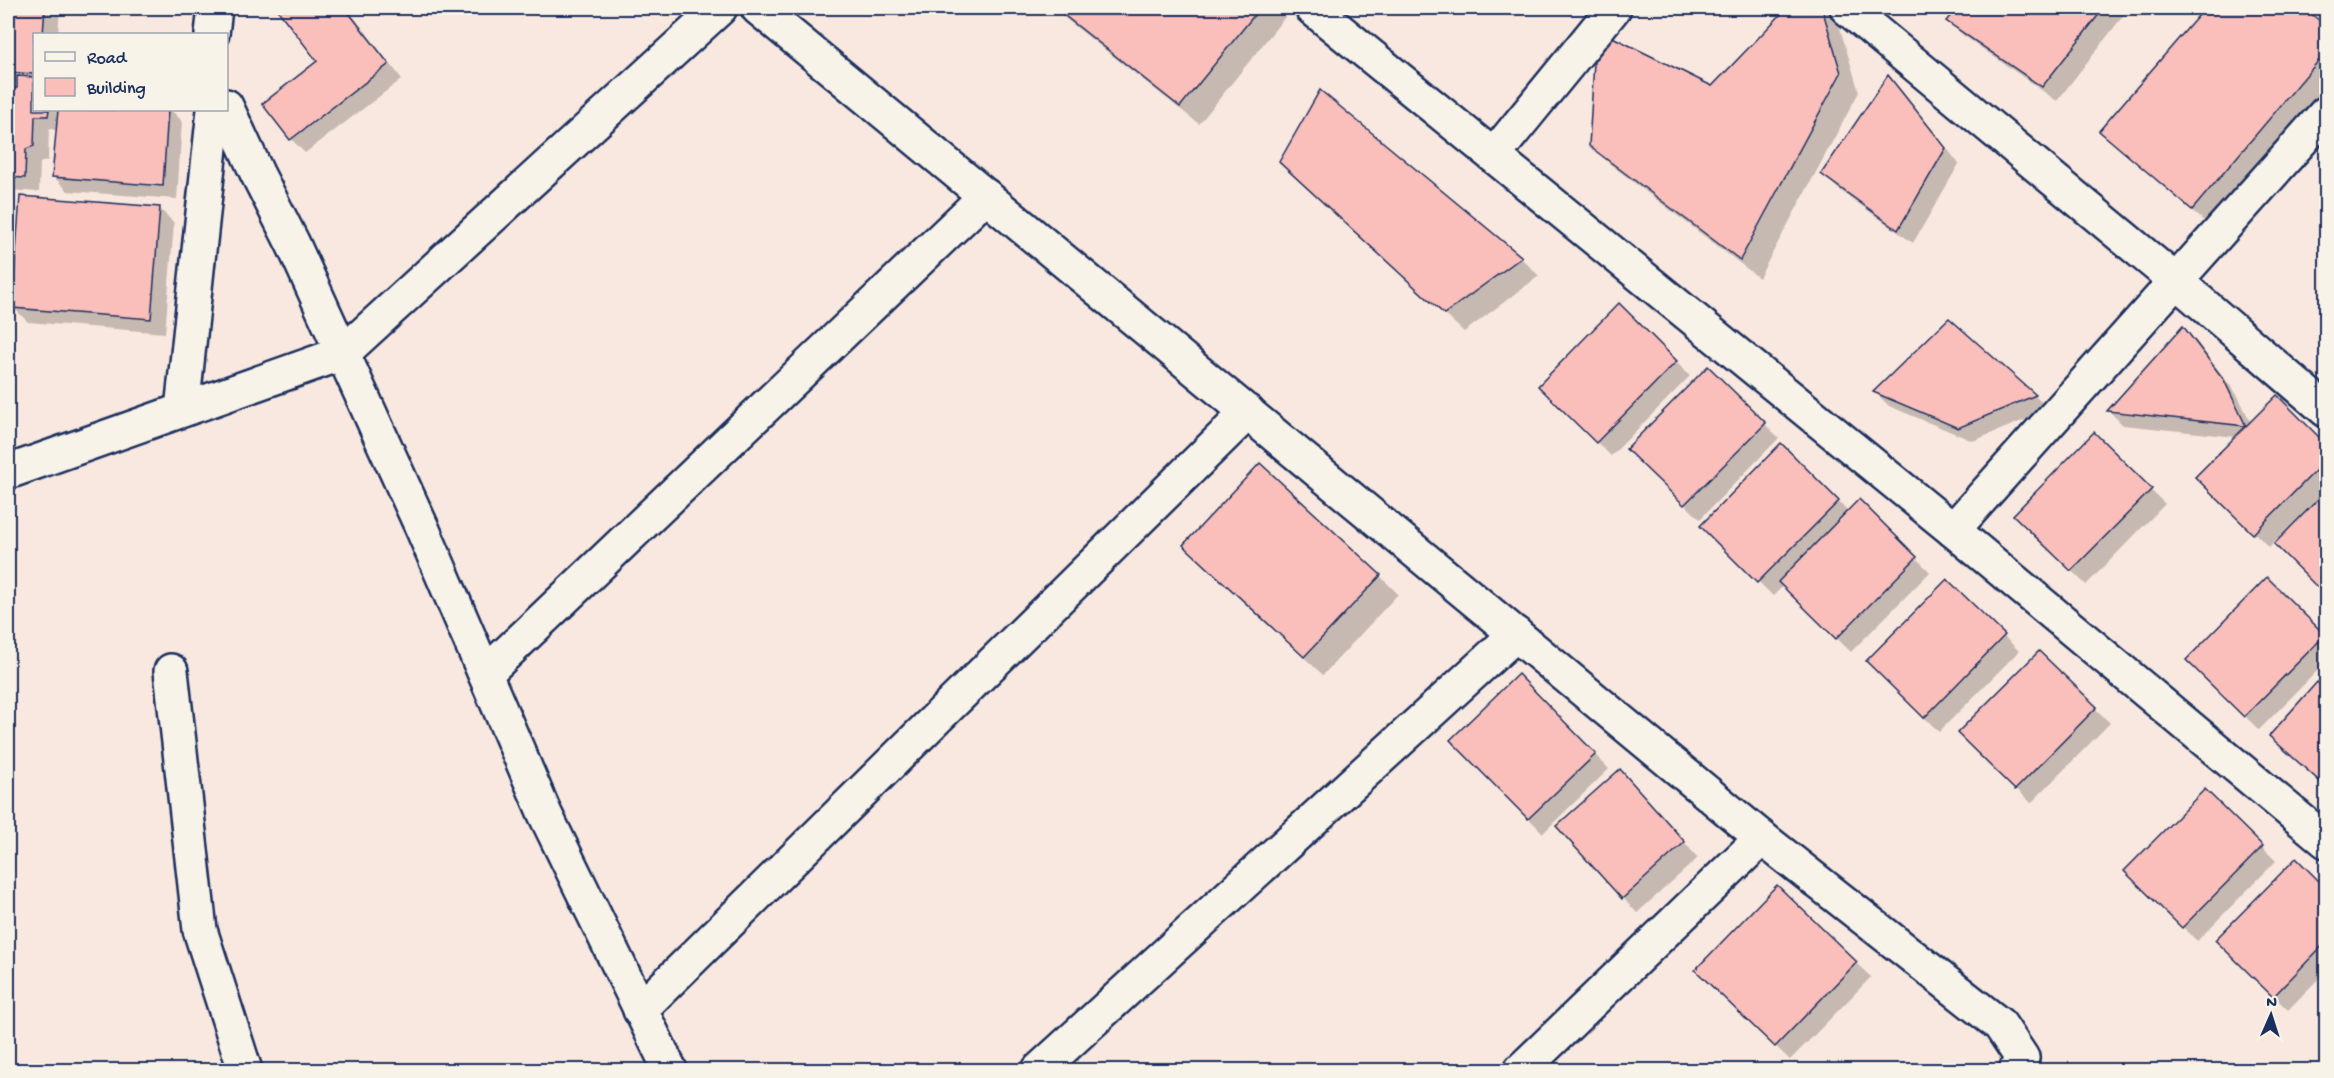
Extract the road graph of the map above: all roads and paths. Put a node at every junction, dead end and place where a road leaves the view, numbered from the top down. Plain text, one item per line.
1 (214, 8) edge
2 (720, 8) edge
3 (758, 8) edge
4 (1312, 8) edge
5 (1614, 8) edge
6 (1847, 8) edge
7 (212, 33) edge
8 (228, 110) edge
9 (214, 111) edge
10 (2326, 113) edge
11 (1494, 155) junction
12 (986, 196) junction
13 (2176, 281) junction
14 (343, 353) junction
15 (182, 410) junction
16 (2326, 410) edge
17 (1248, 412) junction
18 (8, 472) edge
19 (1953, 530) junction
20 (1516, 634) junction
21 (171, 671) dead end
22 (485, 674) junction
23 (1762, 838) junction
24 (2326, 841) edge
25 (640, 1010) junction
26 (245, 1071) edge
27 (670, 1071) edge
28 (1039, 1071) edge
29 (1521, 1071) edge
30 (2016, 1071) edge

1 - 7 street
2 - 14 street
3 - 12 street
4 - 11 street
5 - 11 street
6 - 13 street
8 - 14 street
9 - 15 street
10 - 13 street
11 - 19 street
12 - 17 street
12 - 22 street
13 - 16 street
13 - 19 street
14 - 15 street
14 - 22 street
15 - 18 street
17 - 20 street
17 - 25 street
19 - 24 street
20 - 23 street
20 - 28 street
21 - 26 street
22 - 25 street
23 - 29 street
23 - 30 street
25 - 27 street

